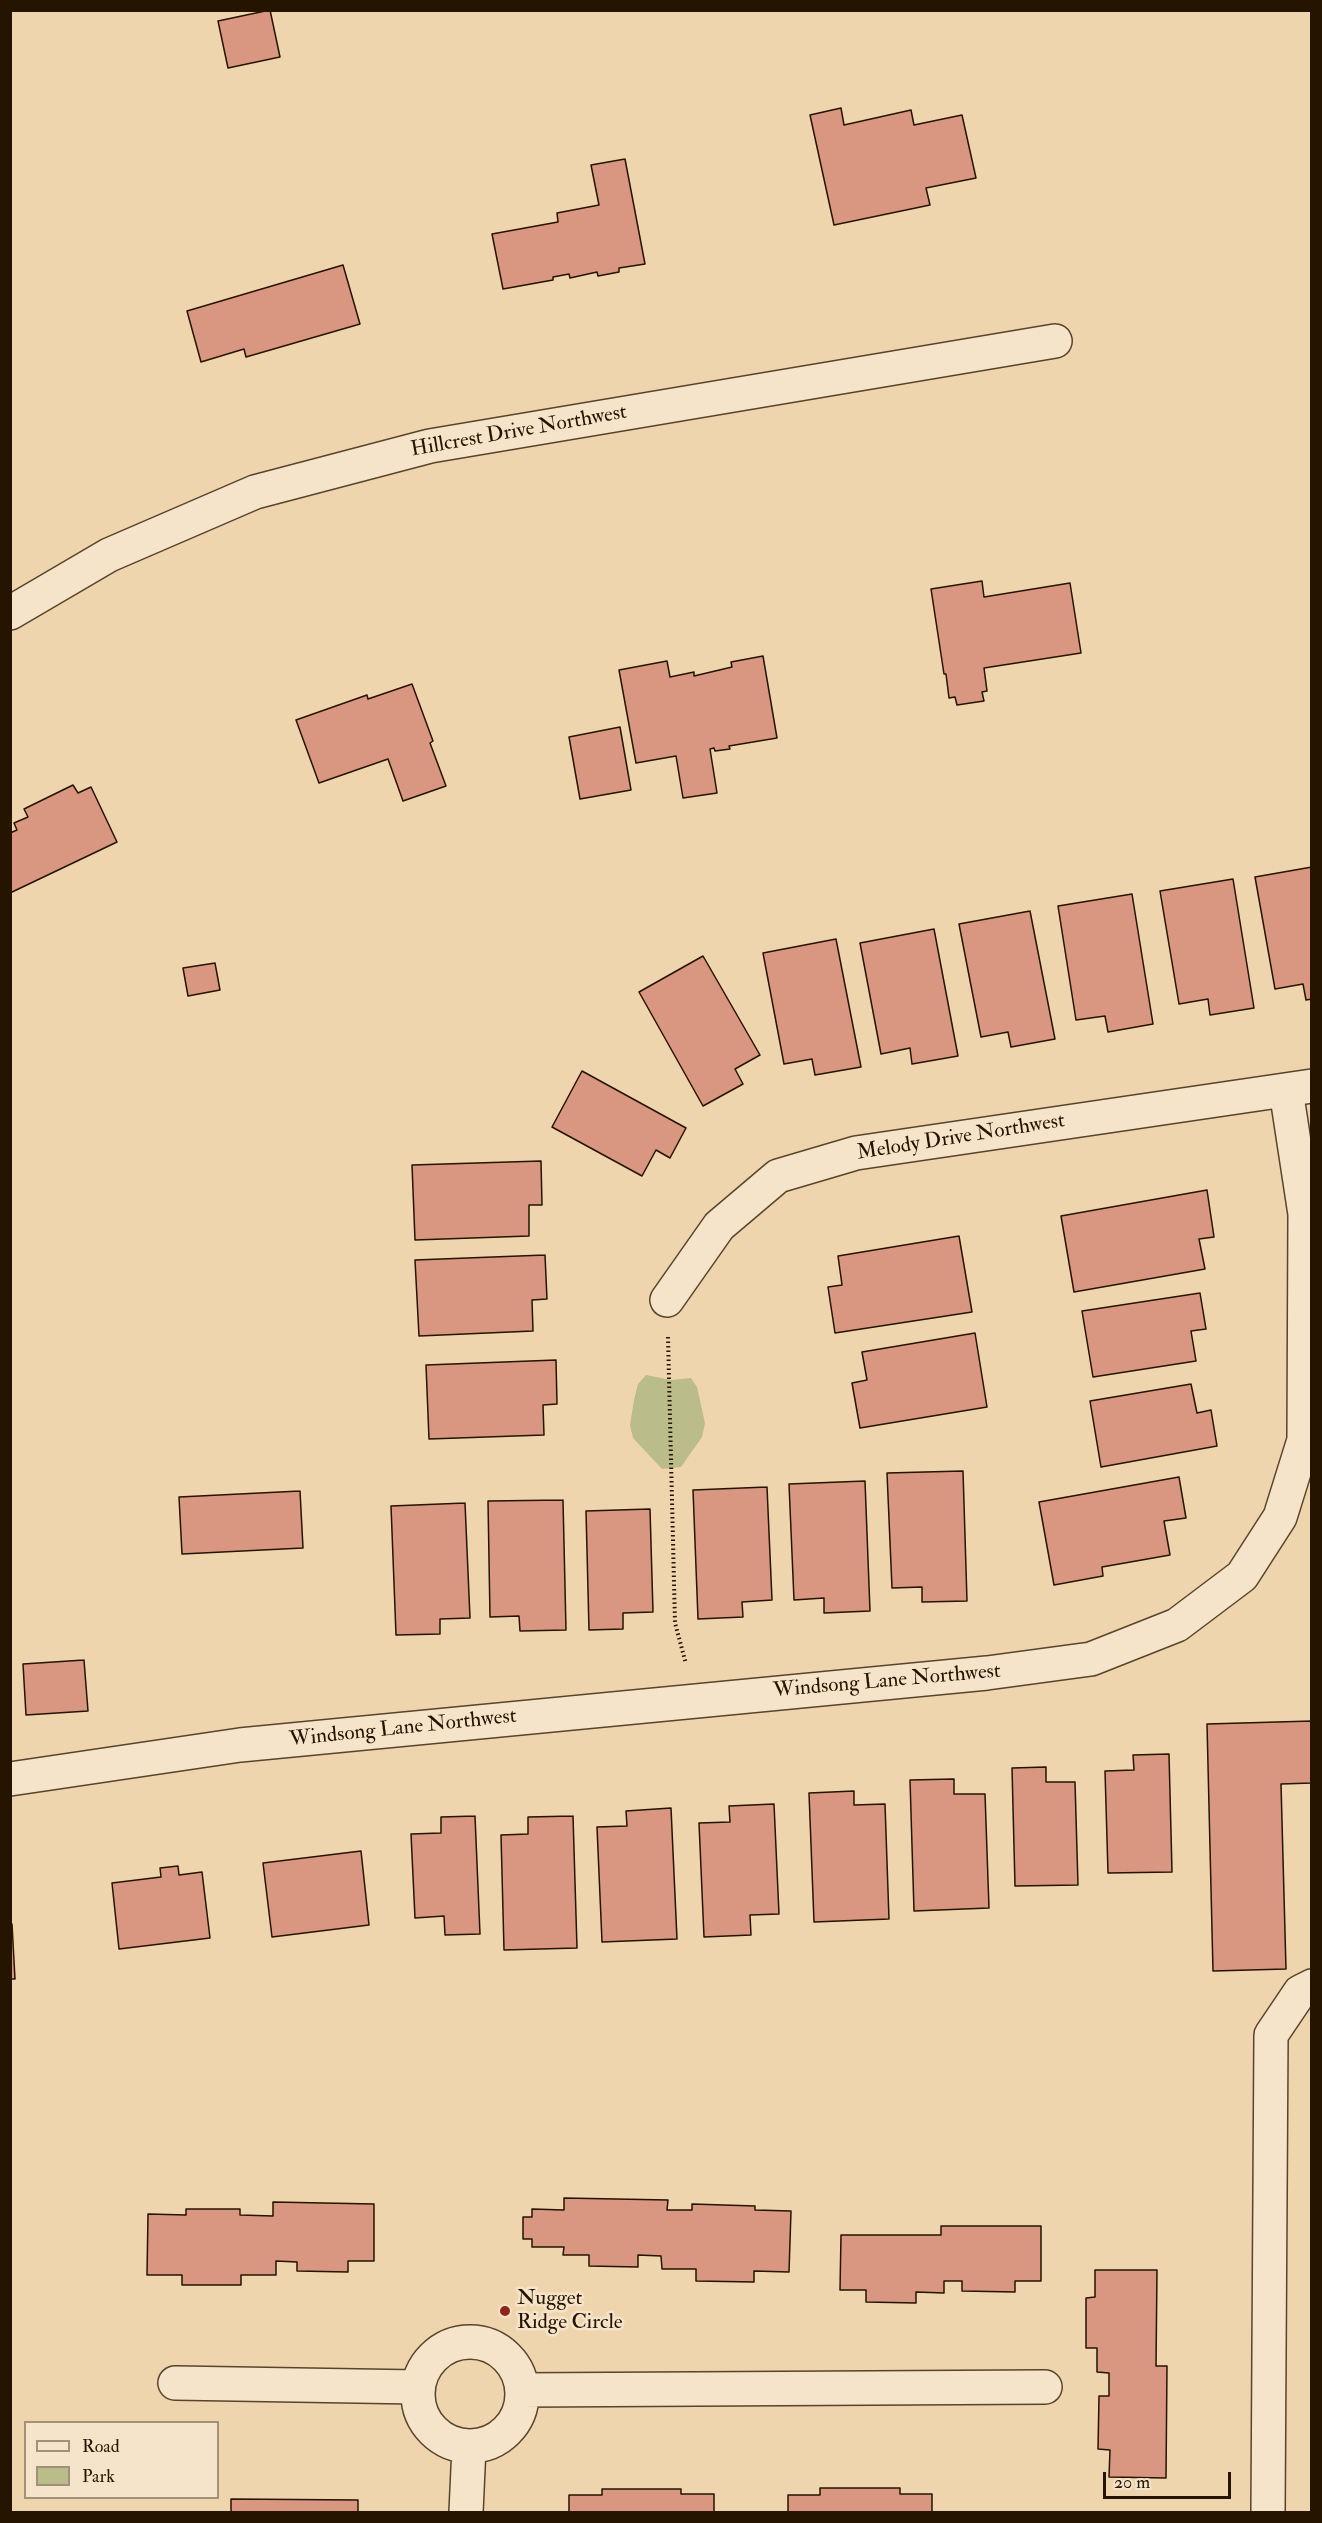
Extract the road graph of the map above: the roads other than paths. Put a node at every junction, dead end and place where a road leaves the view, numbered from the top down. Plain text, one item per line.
1 (1055, 341) dead end
2 (10, 613) edge
3 (1299, 1088) edge
4 (667, 1300) road end
5 (10, 1779) edge
6 (1311, 1986) edge
7 (175, 2384) dead end
8 (418, 2387) junction
9 (1045, 2387) dead end
10 (522, 2390) junction
11 (469, 2447) junction
12 (466, 2512) edge
13 (1268, 2512) edge

1 - 2 street, Hillcrest Drive Northwest
3 - 4 street, Melody Drive Northwest
3 - 5 street, Windsong Lane Northwest
6 - 13 street
7 - 8 street
8 - 10 street
8 - 11 street
9 - 10 street
10 - 11 street
11 - 12 street

